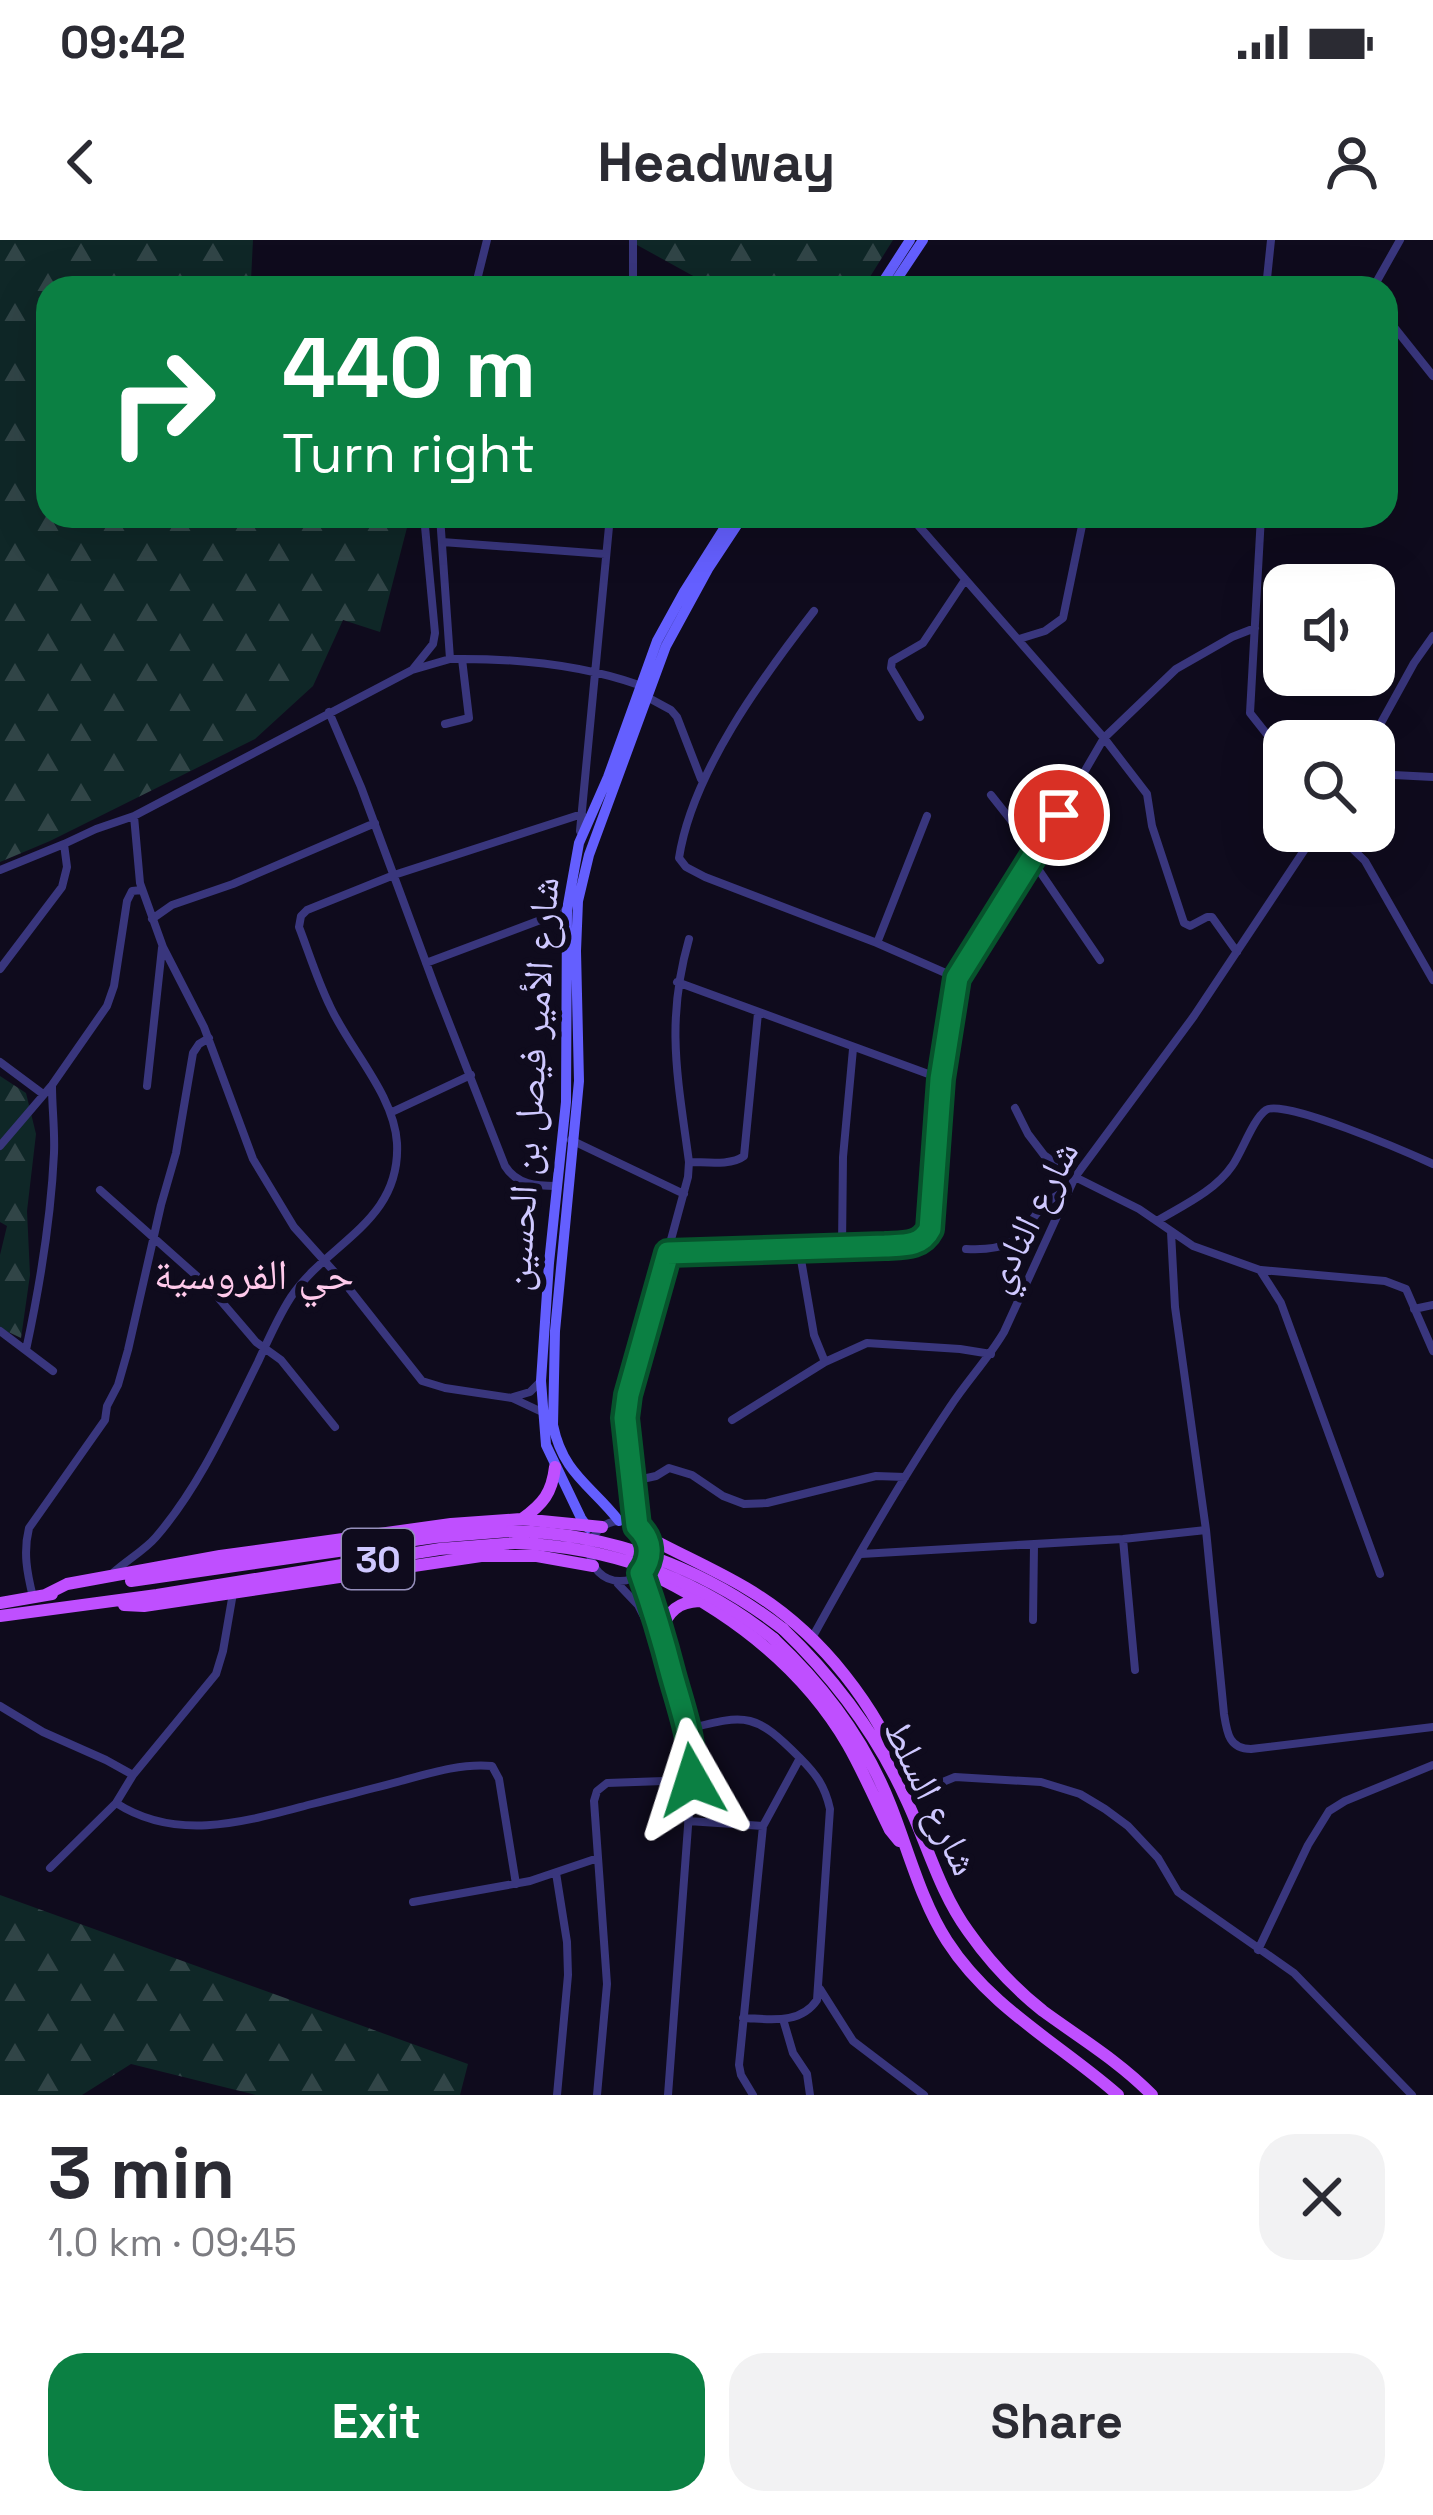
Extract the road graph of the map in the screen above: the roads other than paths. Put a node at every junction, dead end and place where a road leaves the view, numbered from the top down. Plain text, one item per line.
1 (488, 240) edge
2 (633, 240) edge
3 (910, 240) edge
4 (922, 240) edge
5 (1271, 240) edge
6 (1400, 240) edge
7 (478, 276) edge
8 (633, 276) edge
9 (887, 276) edge
10 (899, 276) edge
11 (1267, 276) edge
12 (1379, 276) edge
13 (1398, 332) edge
14 (1433, 376) edge
15 (425, 528) edge
16 (441, 528) edge
17 (608, 528) edge
18 (724, 528) edge
19 (736, 528) edge
20 (922, 528) edge
21 (1082, 528) edge
22 (1260, 528) edge
23 (442, 542) junction
24 (605, 554) junction
25 (965, 580) junction
26 (814, 611) dead end
27 (448, 620) junction
28 (435, 622) junction
29 (1255, 628) junction
30 (1433, 636) edge
31 (1018, 639) junction
32 (450, 659) junction
33 (462, 659) junction
34 (412, 670) junction
35 (596, 673) junction
36 (639, 685) junction
37 (647, 697) junction
38 (328, 712) junction
39 (636, 712) junction
40 (920, 717) dead end
41 (1383, 720) edge
42 (445, 724) dead end
43 (1263, 729) edge
44 (1104, 738) junction
45 (1395, 775) edge
46 (1433, 777) edge
47 (701, 781) junction
48 (991, 795) dead end
49 (582, 814) junction
50 (927, 816) dead end
51 (134, 817) junction
52 (375, 823) junction
53 (579, 843) junction
54 (64, 844) junction
55 (1303, 852) edge
56 (1356, 852) edge
57 (1035, 856) junction
58 (0, 871) edge
59 (394, 875) junction
60 (142, 890) junction
61 (567, 910) junction
62 (152, 919) junction
63 (689, 939) dead end
64 (877, 943) junction
65 (163, 946) junction
66 (1237, 952) junction
67 (1100, 960) dead end
68 (426, 963) junction
69 (0, 969) edge
70 (957, 978) junction
71 (1433, 980) edge
72 (677, 982) junction
73 (758, 1012) junction
74 (208, 1038) junction
75 (853, 1049) junction
76 (0, 1062) edge
77 (471, 1075) junction
78 (941, 1079) junction
79 (52, 1085) junction
80 (147, 1086) dead end
81 (43, 1094) junction
82 (34, 1103) junction
83 (1015, 1108) dead end
84 (52, 1109) junction
85 (392, 1112) junction
86 (568, 1138) junction
87 (0, 1146) edge
88 (689, 1162) junction
89 (1433, 1164) edge
90 (1075, 1177) junction
91 (557, 1186) junction
92 (100, 1190) dead end
93 (1068, 1190) junction
94 (684, 1194) junction
95 (1157, 1221) junction
96 (1171, 1232) junction
97 (155, 1238) junction
98 (842, 1246) junction
99 (799, 1248) junction
100 (966, 1249) dead end
101 (668, 1253) junction
102 (322, 1261) junction
103 (1260, 1270) junction
104 (1433, 1305) edge
105 (1414, 1309) junction
106 (0, 1331) edge
107 (264, 1348) junction
108 (26, 1350) junction
109 (1433, 1351) edge
110 (991, 1354) junction
111 (825, 1362) junction
112 (53, 1371) dead end
113 (541, 1381) junction
114 (512, 1398) junction
115 (542, 1412) junction
116 (732, 1420) dead end
117 (335, 1427) dead end
118 (555, 1467) junction
119 (905, 1477) junction
120 (633, 1481) junction
121 (521, 1519) junction
122 (619, 1521) junction
123 (594, 1529) junction
124 (1206, 1530) junction
125 (642, 1531) junction
126 (1123, 1539) junction
127 (1034, 1545) junction
128 (861, 1554) junction
129 (593, 1566) junction
130 (642, 1571) junction
131 (1380, 1574) dead end
132 (108, 1576) junction
133 (613, 1580) junction
134 (238, 1586) junction
135 (39, 1596) junction
136 (703, 1601) junction
137 (0, 1603) edge
138 (0, 1616) edge
139 (1033, 1620) dead end
140 (662, 1630) junction
141 (778, 1634) junction
142 (812, 1638) junction
143 (1135, 1670) dead end
144 (672, 1674) junction
145 (0, 1706) edge
146 (1433, 1727) edge
147 (688, 1729) junction
148 (800, 1758) junction
149 (1433, 1765) edge
150 (133, 1775) junction
151 (692, 1780) junction
152 (911, 1802) junction
153 (116, 1803) junction
154 (688, 1821) junction
155 (763, 1826) junction
156 (907, 1848) junction
157 (598, 1858) junction
158 (50, 1868) dead end
159 (556, 1873) junction
160 (516, 1884) junction
161 (413, 1902) dead end
162 (1258, 1950) junction
163 (819, 1988) junction
164 (743, 2018) junction
165 (783, 2019) junction
166 (557, 2095) edge
167 (597, 2095) edge
168 (668, 2095) edge
169 (753, 2095) edge
170 (810, 2095) edge
171 (924, 2095) edge
172 (1118, 2095) edge
173 (1152, 2095) edge
174 (1412, 2095) edge

1 - 7 street
2 - 8 street
3 - 9 street
4 - 10 street
5 - 11 street
6 - 12 street
13 - 14 street
15 - 28 street
16 - 23 street
17 - 24 street
18 - 36 street, شارع الأمير فيصل بن الحسين
19 - 37 street, شارع الأمير فيصل بن الحسين
20 - 25 street
21 - 31 street
22 - 29 street
23 - 24 street
23 - 27 street
24 - 35 street
25 - 31 street
25 - 40 street
26 - 47 street
27 - 28 street
27 - 32 street
28 - 34 street
29 - 43 street
29 - 44 street
30 - 41 street
31 - 44 street
32 - 33 street
32 - 34 street
33 - 35 street
33 - 42 street
34 - 38 street
35 - 36 street
35 - 49 street
36 - 39 street, شارع الأمير فيصل بن الحسين
37 - 39 street, شارع الأمير فيصل بن الحسين
37 - 47 street
38 - 51 street
38 - 52 street
39 - 53 street, شارع الأمير فيصل بن الحسين
39 - 86 street, شارع الأمير فيصل بن الحسين
44 - 57 street
44 - 66 street
45 - 46 street
47 - 64 street
48 - 57 street
49 - 53 street
49 - 59 street
50 - 64 street
51 - 54 street
51 - 60 street
52 - 59 street
52 - 62 street
53 - 61 street, شارع الأمير فيصل بن الحسين
54 - 58 street
54 - 69 street
55 - 66 street, شارع النادي
56 - 71 street
57 - 67 street
57 - 70 street
59 - 68 street
59 - 85 street
60 - 62 street
60 - 79 street
61 - 68 street
61 - 86 street, شارع الأمير فيصل بن الحسين
62 - 65 street
63 - 72 street
64 - 70 street
65 - 74 street
65 - 80 street
66 - 90 street, شارع النادي
68 - 77 street
70 - 78 street
72 - 73 street
72 - 88 street
73 - 75 street
73 - 88 street
74 - 97 street
74 - 102 street
75 - 78 street
75 - 98 street
76 - 81 street
77 - 85 street
77 - 91 street
78 - 98 street
79 - 81 street
79 - 84 street
81 - 82 street
82 - 84 street
82 - 87 street
83 - 90 street
84 - 108 street
85 - 102 street
86 - 91 street, شارع الأمير فيصل بن الحسين
86 - 94 street
86 - 122 street, شارع الأمير فيصل بن الحسين
88 - 94 street
89 - 95 street
90 - 93 street, شارع النادي
90 - 95 street
91 - 113 street, شارع الأمير فيصل بن الحسين
92 - 97 street
93 - 100 street
93 - 110 street, شارع النادي
94 - 101 street
95 - 96 street
96 - 103 street
96 - 124 street
97 - 107 street
97 - 135 street
98 - 99 street
99 - 101 street
99 - 111 street
101 - 120 street
102 - 107 street
102 - 114 street
103 - 105 street
103 - 131 street
104 - 105 street
105 - 109 street
106 - 108 street
107 - 117 street
107 - 132 street
108 - 112 street
110 - 111 street
110 - 119 street, شارع النادي
111 - 116 street
113 - 114 street
113 - 115 street, شارع الأمير فيصل بن الحسين
114 - 115 street
115 - 118 street, شارع الأمير فيصل بن الحسين
118 - 121 main road
118 - 123 street, شارع الأمير فيصل بن الحسين
119 - 120 street
119 - 128 street, شارع النادي
120 - 125 street
121 - 123 main road
121 - 132 main road
122 - 123 street
122 - 125 street
123 - 129 street
124 - 126 street
124 - 146 street
125 - 130 street
125 - 142 main road
126 - 127 street
126 - 143 street
127 - 128 street
127 - 139 street
128 - 142 street, شارع النادي
129 - 133 street
129 - 134 main road
130 - 133 street
130 - 136 main road
130 - 140 street
132 - 135 main road
133 - 144 street
134 - 138 main road
134 - 141 main road, شارع السلط / 30, bridge
134 - 150 street
135 - 137 main road, شارع السلط / 30
135 - 141 main road, شارع السلط / 30, bridge
136 - 140 main road
136 - 156 main road
140 - 144 street
141 - 152 main road, شارع السلط / 30
141 - 156 main road, شارع السلط / 30
142 - 152 main road
144 - 147 street
145 - 150 street
147 - 148 street
147 - 151 street
148 - 155 street
148 - 163 street
149 - 162 street
150 - 153 street
151 - 154 street
151 - 157 street
152 - 162 street
152 - 173 main road, شارع السلط / 30
153 - 158 street
153 - 160 street
154 - 155 street
154 - 168 street
155 - 164 street
156 - 172 main road, شارع السلط / 30
157 - 159 street
157 - 167 street
159 - 160 street
159 - 166 street
160 - 161 street
162 - 174 street
163 - 165 street
163 - 171 street
164 - 165 street
164 - 169 street
165 - 170 street

